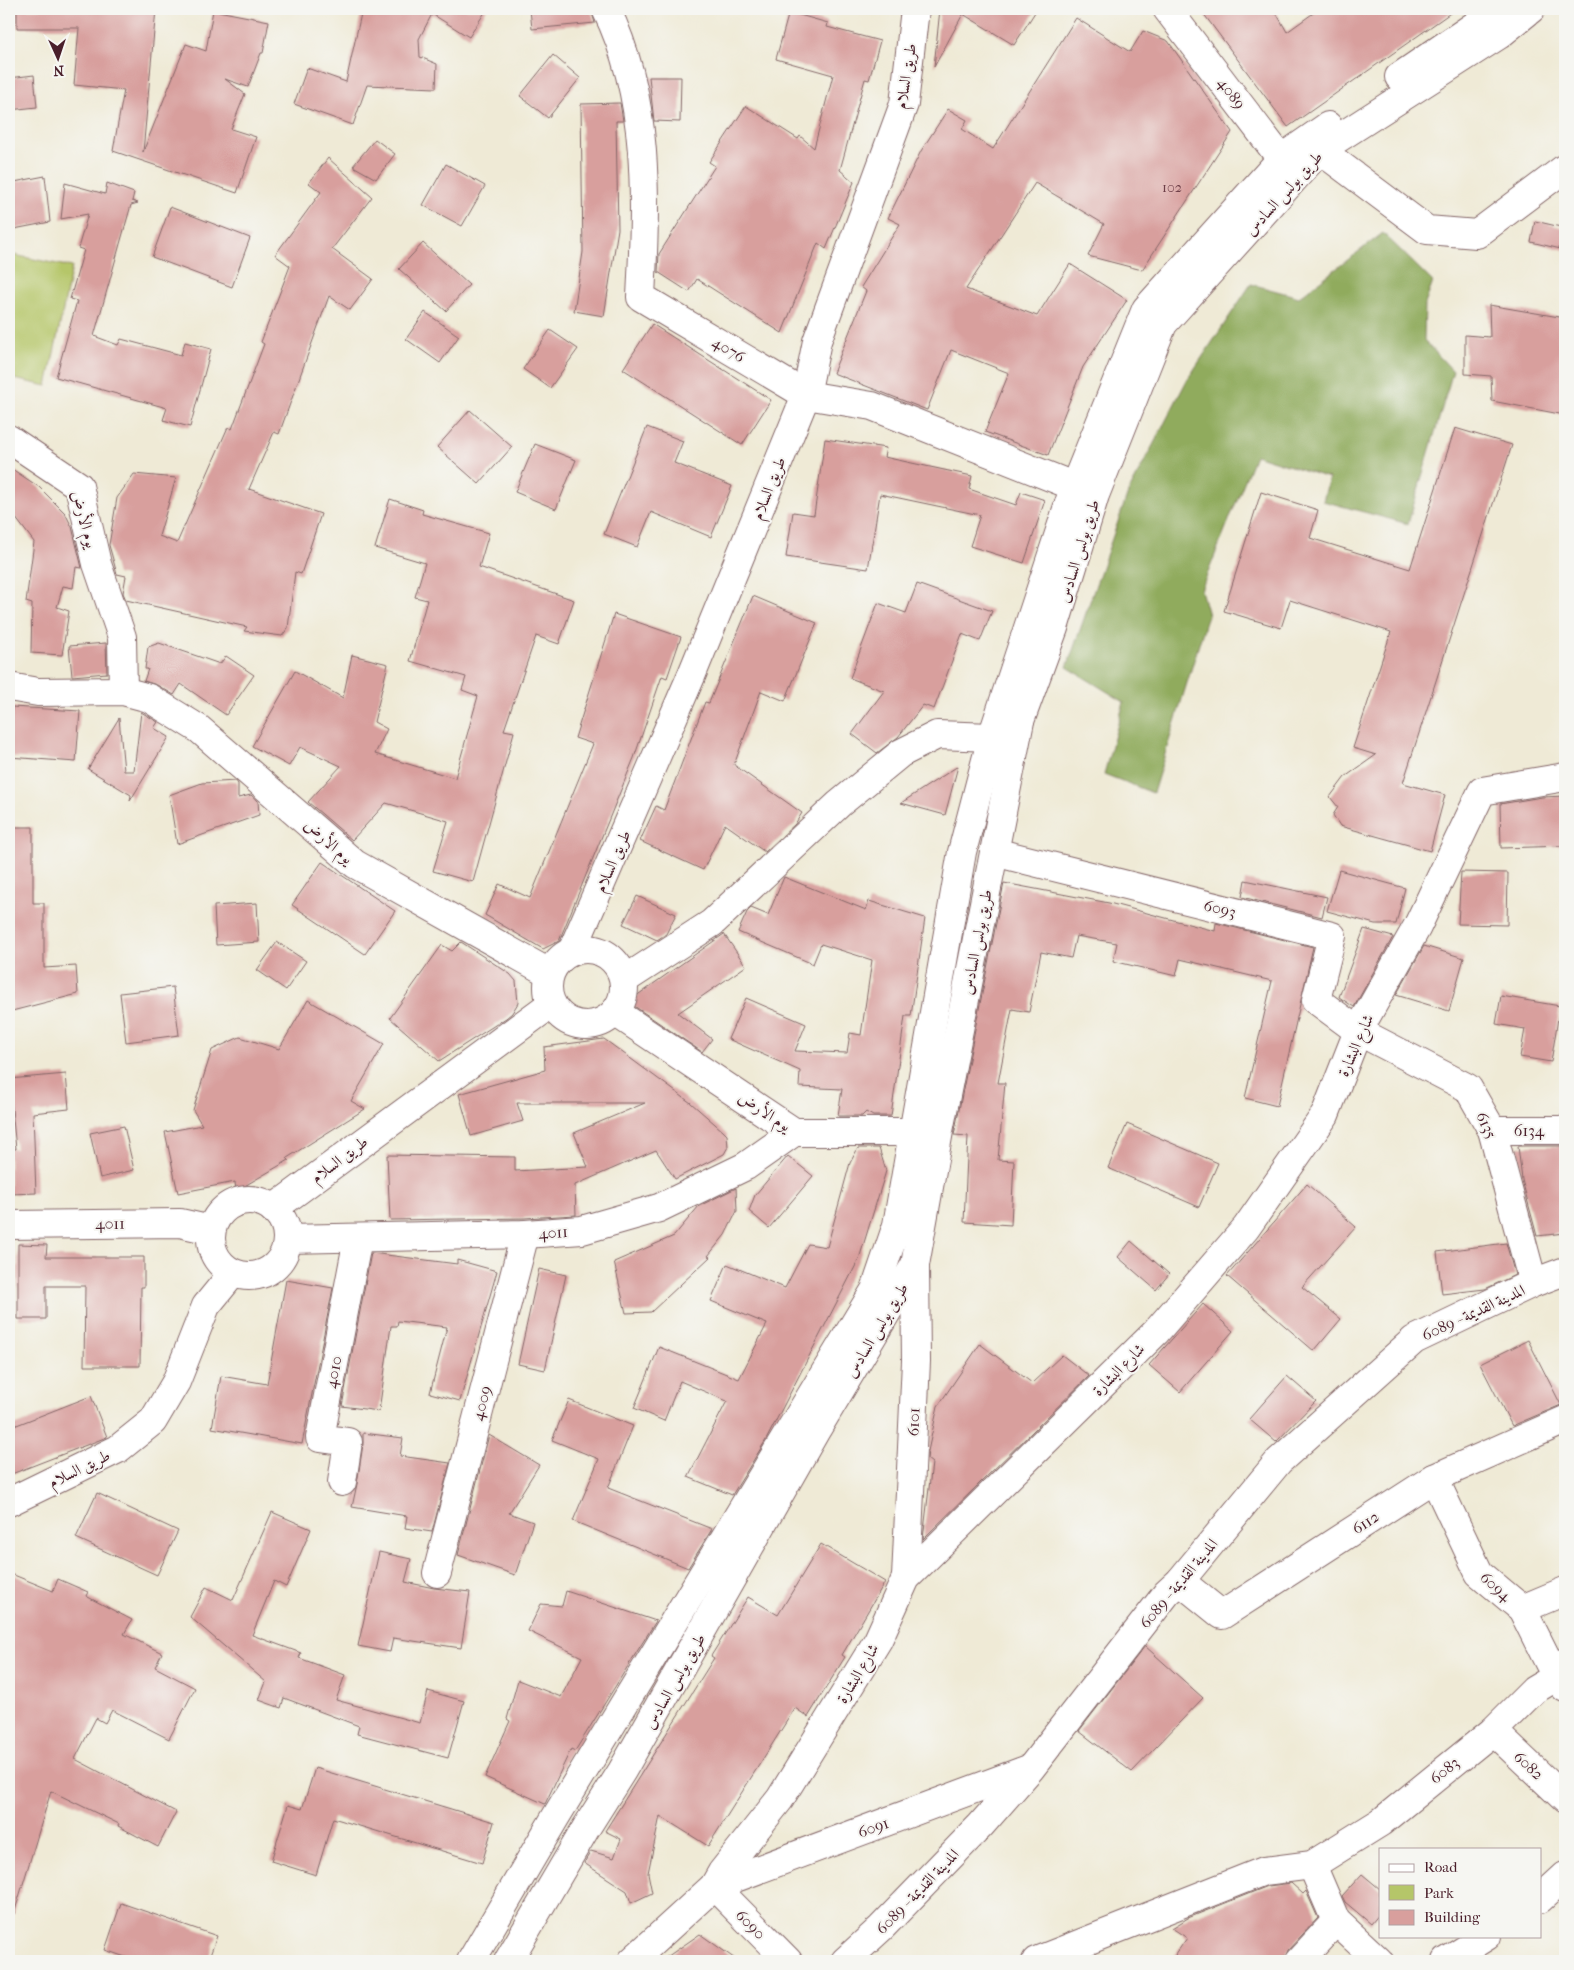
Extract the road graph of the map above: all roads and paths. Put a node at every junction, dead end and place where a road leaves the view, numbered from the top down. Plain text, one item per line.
1 (606, 9) edge
2 (916, 9) edge
3 (1167, 9) edge
4 (1531, 9) edge
5 (1494, 10) edge
6 (1320, 150) junction
7 (1565, 168) edge
8 (1289, 169) junction
9 (806, 395) junction
10 (9, 439) edge
11 (1085, 490) junction
12 (9, 687) edge
13 (123, 691) junction
14 (1020, 721) junction
15 (992, 737) junction
16 (1565, 777) edge
17 (994, 852) junction
18 (572, 951) junction
19 (550, 973) junction
20 (624, 980) junction
21 (551, 1004) junction
22 (615, 1012) junction
23 (1358, 1031) junction
24 (1492, 1130) junction
25 (1565, 1130) edge
26 (939, 1131) junction
27 (794, 1132) junction
28 (912, 1133) junction
29 (274, 1208) junction
30 (9, 1225) edge
31 (211, 1230) junction
32 (525, 1234) junction
33 (358, 1238) junction
34 (287, 1239) junction
35 (915, 1266) junction
36 (1565, 1272) edge
37 (233, 1273) junction
38 (1533, 1283) junction
39 (1565, 1420) edge
40 (1434, 1478) junction
41 (342, 1482) dead end
42 (9, 1502) edge
43 (436, 1573) dead end
44 (906, 1578) junction
45 (1180, 1581) junction
46 (1565, 1591) edge
47 (1522, 1609) junction
48 (1562, 1676) edge
49 (1493, 1731) junction
50 (1031, 1768) junction
51 (1565, 1799) edge
52 (1312, 1865) junction
53 (1565, 1876) edge
54 (714, 1886) junction
55 (1542, 1897) edge
56 (1336, 1921) junction
57 (1484, 1938) edge
58 (472, 1961) edge
59 (508, 1961) edge
60 (632, 1961) edge
61 (788, 1961) edge
62 (844, 1961) edge
63 (1036, 1961) edge
64 (1299, 1961) edge
65 (1379, 1961) edge
66 (1447, 1961) edge

1 - 9 street, 4076
2 - 9 street, طريق السلام
3 - 8 street, 4089
4 - 6 street, طريق بولس السادس
5 - 8 street, طريق بولس السادس
6 - 7 street
6 - 8 street, طريق بولس السادس
8 - 11 street, طريق بولس السادس
9 - 11 street, 4076
9 - 18 street, طريق السلام
10 - 13 street, يوم الأرض
11 - 14 street, طريق بولس السادس
11 - 15 street, طريق بولس السادس
12 - 13 street, يوم الأرض
13 - 19 street, يوم الأرض
14 - 15 street
14 - 17 street, طريق بولس السادس
15 - 20 street
15 - 28 street, طريق بولس السادس
16 - 23 street, شارع البشارة
17 - 23 street, 6093
17 - 26 street, طريق بولس السادس
18 - 19 street
18 - 20 street
19 - 21 street
20 - 22 street
21 - 22 street
21 - 29 street, طريق السلام
22 - 27 street, يوم الأرض
23 - 24 street, 6135
23 - 44 street, شارع البشارة
24 - 25 street, 6134
24 - 38 street, 6135
26 - 28 street, يوم الأرض
26 - 35 street, طريق بولس السادس
27 - 28 street, يوم الأرض
27 - 32 street, 4011
28 - 58 street, طريق بولس السادس
29 - 31 street
29 - 34 street
30 - 31 street, 4011
31 - 37 street
32 - 33 street, 4011
32 - 43 street, 4009
33 - 34 street, 4011
33 - 41 street, 4010
34 - 37 street
35 - 44 street, 6101
35 - 59 street, طريق بولس السادس
36 - 38 street, المدينة القديمة - 6089
37 - 42 street, طريق السلام
38 - 45 street, المدينة القديمة - 6089
39 - 40 street, 6112
40 - 45 street, 6112
40 - 47 street, 6094
44 - 54 street, شارع البشارة
45 - 50 street, المدينة القديمة - 6089
46 - 47 street
47 - 48 street, 6094
48 - 49 street, 6083
49 - 51 street, 6082
49 - 52 street, 6083
50 - 54 street, 6091
50 - 62 street, المدينة القديمة - 6089
52 - 56 street
52 - 63 street, 6083
53 - 55 street
54 - 60 street, شارع البشارة
54 - 61 street, 6090
56 - 64 street
56 - 65 street
57 - 66 street

